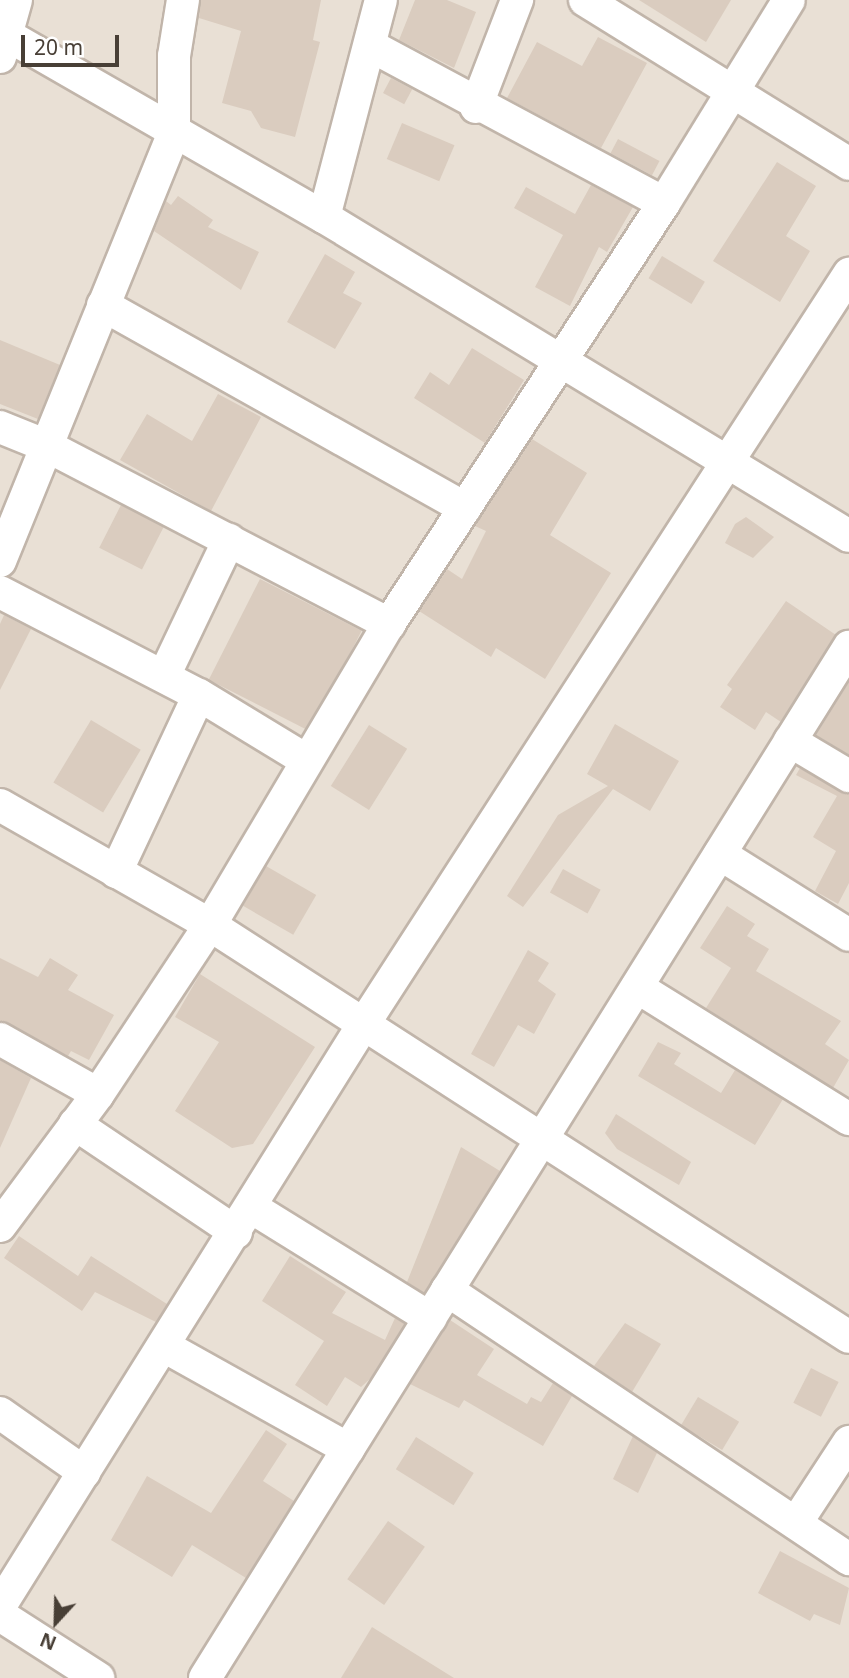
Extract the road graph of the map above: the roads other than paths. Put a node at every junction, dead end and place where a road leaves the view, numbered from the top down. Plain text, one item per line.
1 (16, 0) edge
2 (183, 0) edge
3 (381, 0) edge
4 (517, 0) edge
5 (585, 0) edge
6 (789, 0) edge
7 (2, 41) edge
8 (371, 46) junction
9 (732, 92) junction
10 (476, 107) junction
11 (174, 132) junction
12 (849, 164) edge
13 (664, 203) junction
14 (324, 217) junction
15 (849, 274) edge
16 (103, 305) junction
17 (562, 360) junction
18 (0, 427) edge
19 (47, 446) junction
20 (732, 460) junction
21 (465, 508) junction
22 (849, 536) edge
23 (229, 540) junction
24 (0, 561) edge
25 (0, 592) edge
26 (389, 624) junction
27 (849, 648) edge
28 (164, 676) junction
29 (199, 695) junction
30 (790, 741) junction
31 (306, 760) junction
32 (849, 776) edge
33 (0, 805) edge
34 (720, 854) junction
35 (116, 872) junction
36 (209, 925) junction
37 (849, 935) edge
38 (637, 987) junction
39 (363, 1025) junction
40 (0, 1039) edge
41 (98, 1094) junction
42 (849, 1119) edge
43 (75, 1124) junction
44 (542, 1140) junction
45 (244, 1219) junction
46 (0, 1226) edge
47 (447, 1290) junction
48 (430, 1318) junction
49 (849, 1337) edge
50 (164, 1346) junction
51 (0, 1413) edge
52 (849, 1442) edge
53 (348, 1449) junction
54 (84, 1472) junction
55 (796, 1524) junction
56 (849, 1559) edge
57 (0, 1606) edge
58 (0, 1615) edge
59 (98, 1678) edge
60 (205, 1678) edge

1 - 7 street
2 - 11 street
3 - 8 street
4 - 10 street
5 - 9 street
6 - 9 street
7 - 11 street
8 - 10 street
8 - 14 street
9 - 12 street
9 - 13 street
10 - 13 street
11 - 14 street
11 - 16 street
13 - 17 street
14 - 17 street
15 - 20 street
16 - 19 street
16 - 21 street
17 - 20 street
17 - 21 street
18 - 19 street
19 - 23 street
19 - 24 street
20 - 22 street
20 - 39 street
21 - 26 street
23 - 26 street
23 - 28 street
25 - 28 street
26 - 31 street
27 - 30 street
28 - 29 street
29 - 31 street
29 - 35 street
30 - 32 street
30 - 34 street
31 - 36 street
33 - 35 street
34 - 37 street
34 - 38 street
35 - 36 street
36 - 39 street
36 - 41 street
38 - 42 street
38 - 44 street
39 - 44 street
39 - 45 street
40 - 41 street
41 - 43 street
43 - 45 street
43 - 46 street
44 - 47 street
44 - 49 street
45 - 48 street
45 - 50 street
47 - 48 street
47 - 55 street
48 - 53 street
50 - 53 street
50 - 54 street
51 - 54 street
52 - 55 street
53 - 60 street
54 - 57 street
55 - 56 street
58 - 59 street

